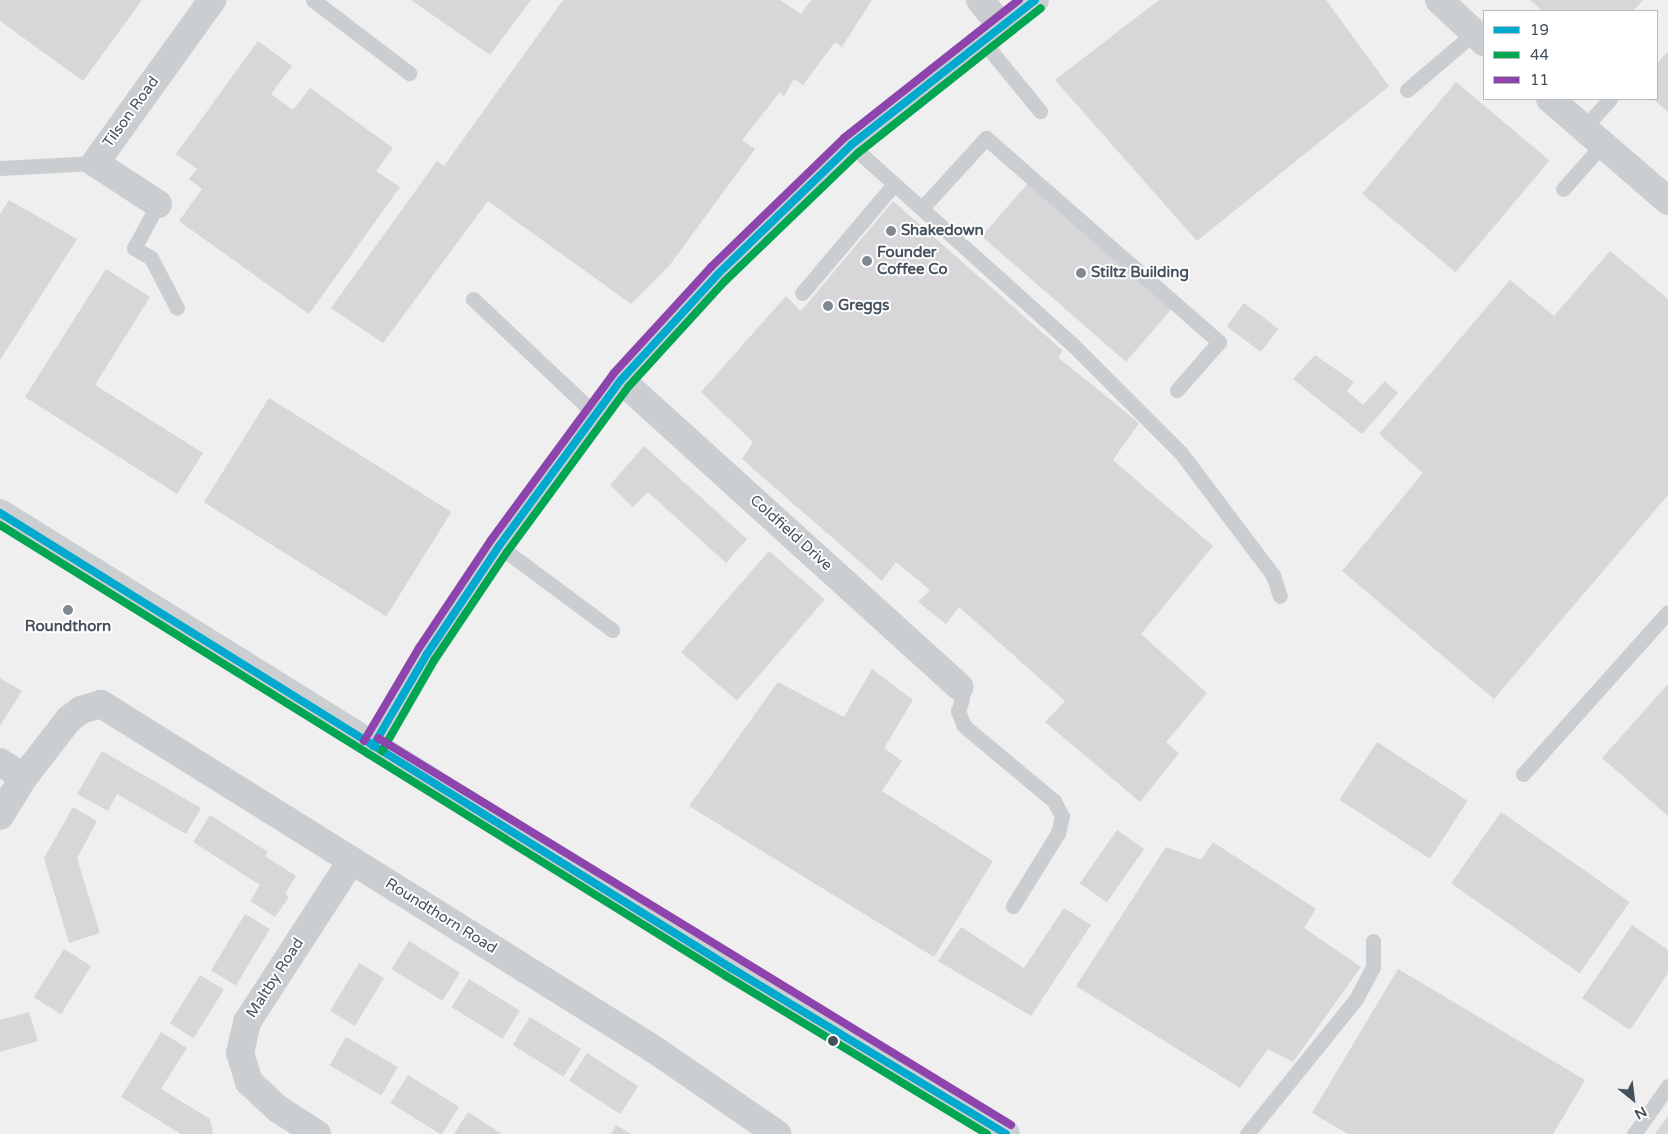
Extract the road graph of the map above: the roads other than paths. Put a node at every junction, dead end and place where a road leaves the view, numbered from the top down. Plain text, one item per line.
1 (212, 0) edge
2 (313, 0) edge
3 (980, 0) edge
4 (1036, 0) edge
5 (1439, 0) edge
6 (992, 33) junction
7 (1479, 38) edge
8 (408, 73) dead end
9 (1407, 90) dead end
10 (1551, 100) edge
11 (1610, 100) edge
12 (1040, 110) dead end
13 (1594, 136) junction
14 (850, 145) junction
15 (95, 162) junction
16 (0, 168) edge
17 (894, 184) junction
18 (1563, 189) dead end
19 (1668, 201) edge
20 (158, 204) joint
21 (922, 208) junction
22 (802, 293) dead end
23 (473, 299) dead end
24 (177, 308) dead end
25 (621, 380) junction
26 (1177, 390) dead end
27 (594, 414) junction
28 (0, 513) edge
29 (498, 546) junction
30 (1280, 596) dead end
31 (1668, 612) edge
32 (612, 630) dead end
33 (960, 686) joint
34 (373, 746) junction
35 (0, 762) edge
36 (1523, 774) dead end
37 (24, 777) junction
38 (0, 816) edge
39 (351, 861) junction
40 (1013, 906) dead end
41 (1373, 940) dead end
42 (1668, 1086) edge
43 (317, 1134) edge
44 (777, 1134) edge
45 (1006, 1134) edge
46 (1247, 1134) edge
47 (1634, 1134) edge

1 - 15 street, Tilson Road
2 - 8 lane
3 - 6 street
4 - 6 street
5 - 7 street
6 - 12 lane
6 - 14 street
7 - 9 lane
10 - 13 street
11 - 13 lane
13 - 18 lane
13 - 19 street
14 - 17 lane
14 - 25 street
15 - 16 lane
15 - 20 street, Tilson Road
17 - 21 lane
17 - 22 lane
20 - 24 lane
21 - 26 lane
21 - 30 lane
23 - 27 lane
25 - 27 street
25 - 33 street, Coldfield Drive
27 - 29 street
28 - 34 street
29 - 32 lane
29 - 34 street
31 - 36 lane
33 - 40 lane
34 - 45 street
35 - 37 street
37 - 38 street
37 - 39 street, Roundthorn Road
39 - 43 street, Maltby Road
39 - 44 street, Roundthorn Road
41 - 46 lane
42 - 47 lane

